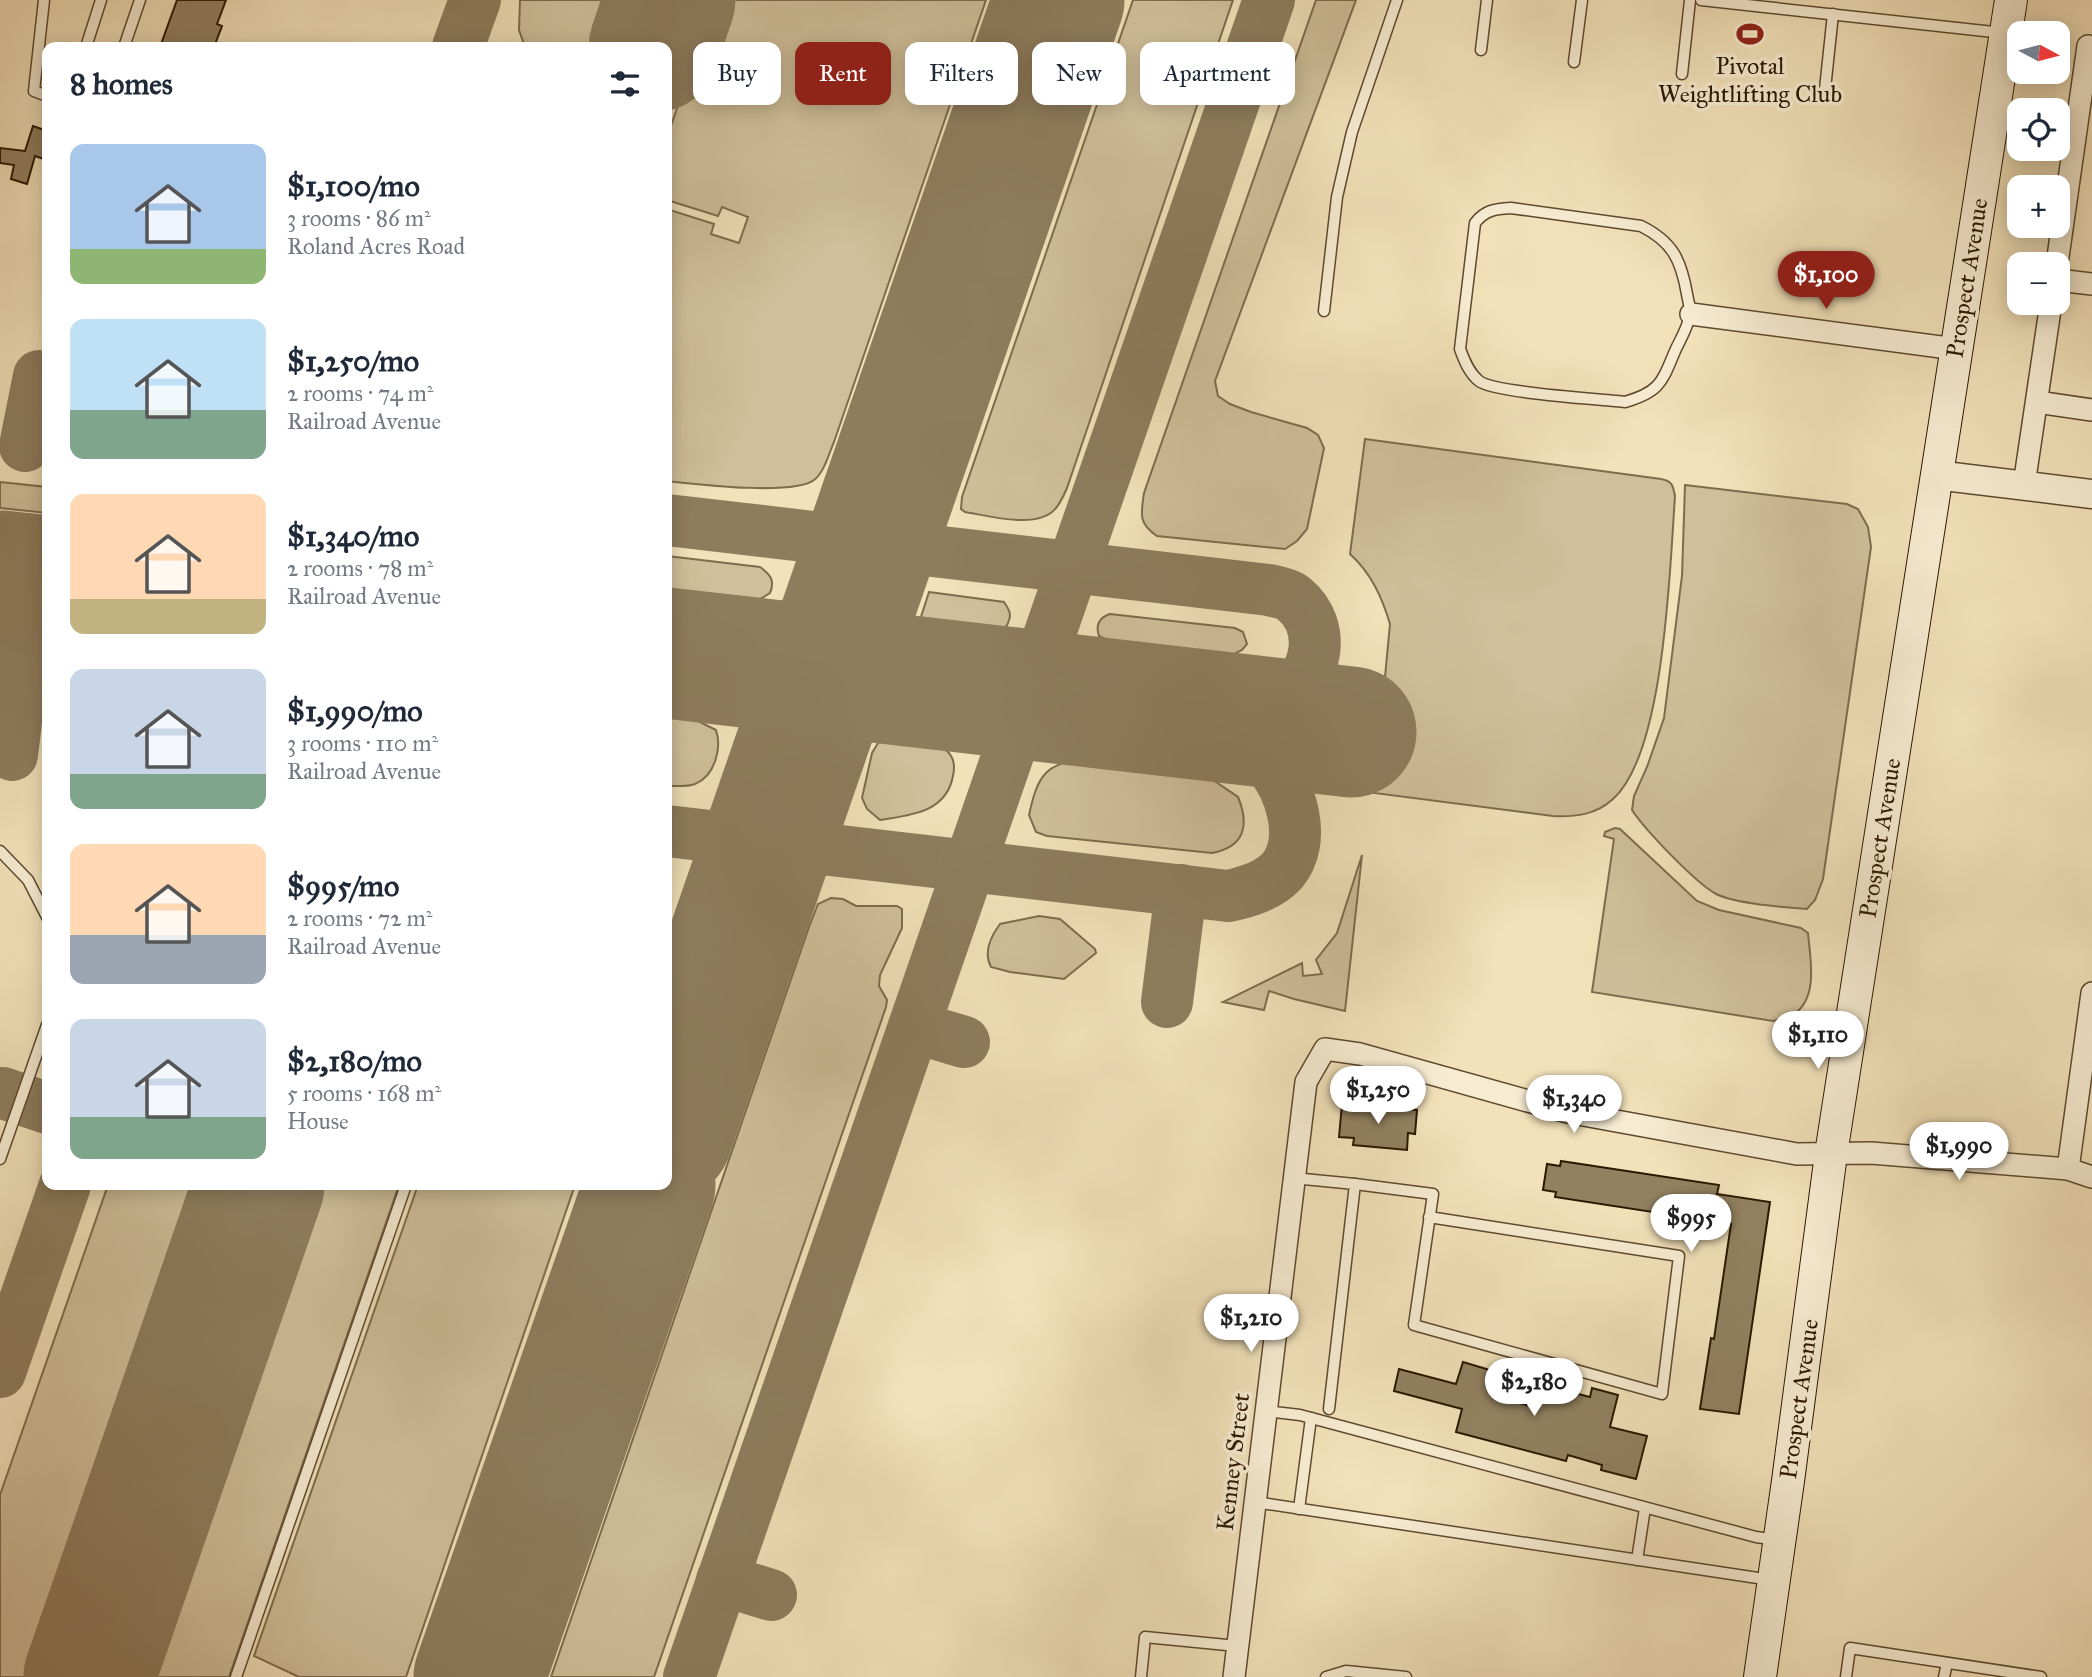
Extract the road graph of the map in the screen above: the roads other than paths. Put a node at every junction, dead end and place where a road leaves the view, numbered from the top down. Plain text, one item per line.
1 (44, 0) edge
2 (101, 0) edge
3 (140, 0) edge
4 (1397, 0) edge
5 (1487, 0) edge
6 (1582, 0) edge
7 (1690, 0) edge
8 (1701, 0) edge
9 (2011, 0) edge
10 (1833, 15) junction
11 (2006, 33) junction
12 (88, 42) edge
13 (126, 42) edge
14 (2092, 47) edge
15 (1481, 50) dead end
16 (1574, 62) dead end
17 (1682, 74) dead end
18 (1825, 89) dead end
19 (42, 94) edge
20 (2082, 167) edge
21 (2060, 252) edge
22 (2070, 281) edge
23 (2092, 284) edge
24 (1324, 311) dead end
25 (1691, 314) junction
26 (2050, 315) edge
27 (1956, 349) junction
28 (2037, 402) junction
29 (2092, 410) edge
30 (1936, 475) junction
31 (2024, 485) junction
32 (2092, 494) edge
33 (0, 851) edge
34 (42, 907) edge
35 (2092, 993) edge
36 (42, 1039) edge
37 (1832, 1154) junction
38 (0, 1159) edge
39 (2068, 1169) junction
40 (2092, 1177) edge
41 (1293, 1178) junction
42 (1355, 1184) junction
43 (404, 1190) edge
44 (1429, 1217) junction
45 (1329, 1409) dead end
46 (1266, 1411) junction
47 (1311, 1418) junction
48 (1255, 1502) junction
49 (1646, 1508) junction
50 (1299, 1509) junction
51 (1780, 1540) junction
52 (1637, 1560) junction
53 (1774, 1581) junction
54 (1237, 1646) junction
55 (1947, 1662) junction
56 (236, 1677) edge
57 (1141, 1677) edge
58 (1234, 1677) edge
59 (1326, 1677) edge
60 (1406, 1677) edge
61 (1760, 1677) edge
62 (1846, 1677) edge
63 (1944, 1677) edge
64 (2041, 1677) edge

1 - 19 lane
2 - 12 lane
3 - 13 lane
4 - 24 lane
5 - 15 lane
6 - 16 lane
7 - 17 lane
8 - 10 lane
9 - 11 main road, Prospect Avenue
10 - 11 lane
10 - 18 lane
11 - 27 main road, Prospect Avenue
14 - 20 street
20 - 21 street
22 - 23 street
25 - 25 lane
25 - 27 street
26 - 28 street
27 - 30 main road, Prospect Avenue
28 - 29 street
28 - 31 street
30 - 31 street
30 - 37 main road, Prospect Avenue
31 - 32 street
33 - 34 lane
35 - 39 street
36 - 38 lane
37 - 39 street
37 - 41 street, Kenney Street
37 - 51 main road, Prospect Avenue
39 - 40 street
41 - 42 lane
41 - 46 street, Kenney Street
42 - 44 lane
42 - 45 lane
43 - 56 lane
44 - 44 lane
46 - 47 lane
46 - 48 street, Kenney Street
47 - 49 lane
47 - 50 lane
48 - 50 lane
48 - 54 street, Kenney Street
49 - 51 lane
49 - 52 lane
50 - 52 lane
51 - 53 main road, Prospect Avenue
52 - 53 lane
53 - 61 main road, Prospect Avenue
54 - 57 lane
54 - 58 street, Kenney Street
55 - 62 lane
55 - 63 lane
55 - 64 lane
59 - 60 lane

